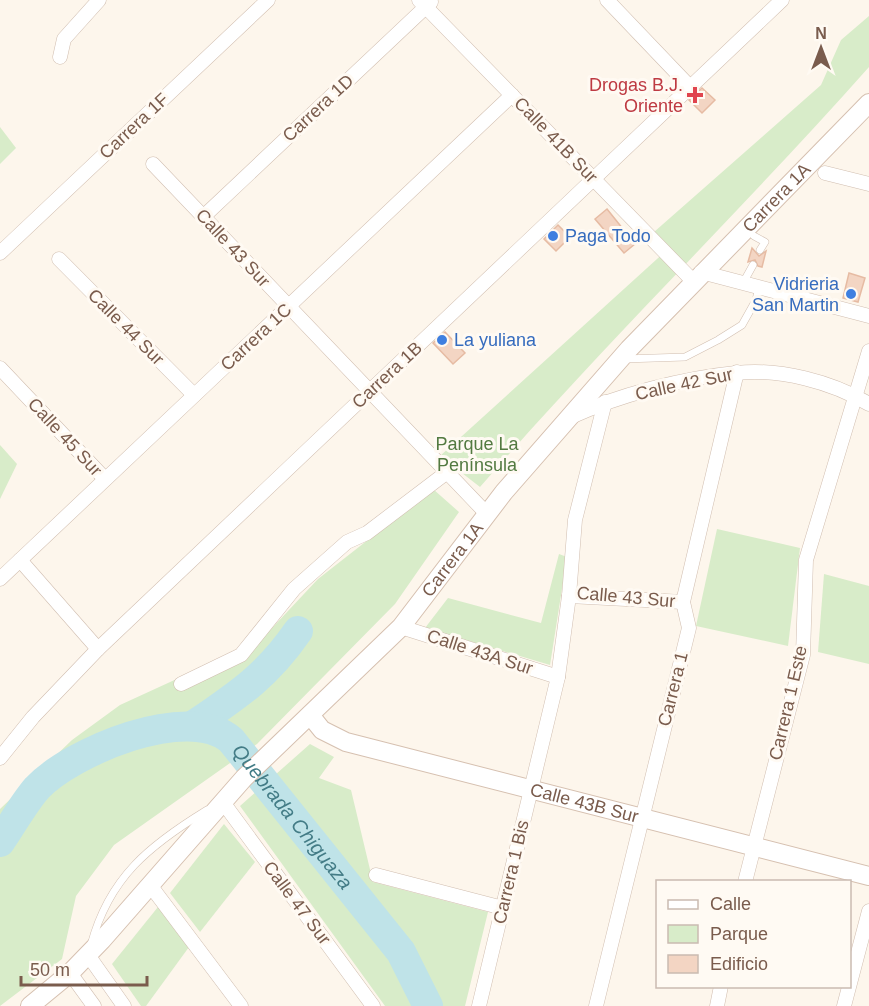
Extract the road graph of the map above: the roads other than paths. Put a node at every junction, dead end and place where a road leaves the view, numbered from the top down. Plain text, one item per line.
1 (99, 0) edge
2 (268, 0) edge
3 (607, 0) edge
4 (782, 0) edge
5 (426, 2) edge
6 (60, 57) dead end
7 (691, 88) junction
8 (512, 94) junction
9 (869, 103) edge
10 (153, 164) dead end
11 (825, 173) dead end
12 (594, 179) junction
13 (869, 184) edge
14 (203, 217) junction
15 (754, 237) dead end
16 (760, 250) dead end
17 (0, 253) edge
18 (58, 259) dead end
19 (753, 265) dead end
20 (697, 277) junction
21 (743, 283) junction
22 (759, 287) junction
23 (288, 306) junction
24 (869, 316) edge
25 (869, 351) edge
26 (621, 358) junction
27 (0, 368) edge
28 (737, 372) junction
29 (369, 392) junction
30 (194, 395) junction
31 (855, 396) junction
32 (605, 402) junction
33 (869, 404) edge
34 (569, 418) junction
35 (446, 473) junction
36 (105, 479) junction
37 (487, 514) junction
38 (20, 560) junction
39 (0, 579) edge
40 (569, 596) junction
41 (683, 602) junction
42 (401, 627) junction
43 (98, 649) junction
44 (558, 677) junction
45 (181, 684) dead end
46 (310, 715) junction
47 (0, 758) edge
48 (531, 790) junction
49 (222, 801) junction
50 (640, 818) junction
51 (753, 846) junction
52 (376, 875) dead end
53 (869, 876) edge
54 (745, 880) edge
55 (150, 885) junction
56 (503, 908) junction
57 (869, 911) edge
58 (88, 955) junction
59 (70, 973) junction
60 (851, 979) edge
61 (721, 988) edge
62 (849, 988) edge
63 (30, 1006) edge
64 (94, 1006) edge
65 (124, 1006) edge
66 (241, 1006) edge
67 (373, 1006) edge
68 (479, 1006) edge
69 (596, 1006) edge
70 (717, 1006) edge
71 (844, 1006) edge

1 - 6 street
2 - 17 street, Carrera 1F
3 - 7 street
4 - 7 street, Carrera 1B
5 - 8 street, Calle 41B Sur
5 - 14 street, Carrera 1D
7 - 12 street, Carrera 1B
8 - 12 street, Calle 41B Sur
8 - 23 street, Carrera 1C
9 - 20 main road, Carrera 1A
10 - 14 street, Calle 43 Sur
11 - 13 street
12 - 20 street, Calle 41B Sur
12 - 29 street, Carrera 1B
14 - 23 street, Calle 43 Sur
15 - 16 lane
18 - 30 street, Calle 44 Sur
19 - 21 lane
20 - 21 street
20 - 26 main road, Carrera 1A
21 - 22 street
22 - 24 street
22 - 26 lane
23 - 29 street, Calle 43 Sur
23 - 30 street, Carrera 1C
25 - 31 street, Carrera 1 Este
26 - 34 main road, Carrera 1A
27 - 36 street, Calle 45 Sur
28 - 31 street, Calle 42 Sur
28 - 32 street, Calle 42 Sur
28 - 41 street, Carrera 1
29 - 35 street, Calle 43 Sur
29 - 43 street, Carrera 1B
30 - 36 street, Carrera 1C
31 - 33 street, Calle 42 Sur
31 - 51 street, Carrera 1 Este
32 - 34 street, Calle 42 Sur
32 - 40 street, Calle 43 Sur
34 - 37 main road, Carrera 1A
35 - 37 street, Calle 43 Sur
35 - 45 street
36 - 38 street, Carrera 1C
37 - 42 main road, Carrera 1A
38 - 39 street, Carrera 1C
38 - 43 street
40 - 41 street, Calle 43 Sur
40 - 44 street, Carrera 1 Bis
41 - 50 street, Carrera 1
42 - 44 street, Calle 43A Sur
42 - 46 main road, Carrera 1A
43 - 47 street, Carrera 1B
44 - 48 street, Carrera 1 Bis
46 - 48 main road, Calle 43B Sur
46 - 49 main road, Carrera 1A
48 - 50 main road, Calle 43B Sur
48 - 56 street, Carrera 1 Bis
49 - 55 main road, Carrera 1A
49 - 58 lane
49 - 67 street, Calle 47 Sur
50 - 51 main road, Calle 43B Sur
50 - 69 street, Carrera 1
51 - 53 main road, Calle 43B Sur
51 - 54 street, Carrera 1 Este
52 - 56 street
55 - 58 main road, Carrera 1A
55 - 66 street
56 - 68 street, Carrera 1 Bis
57 - 60 street
58 - 59 main road, Carrera 1A
58 - 65 street
59 - 63 main road, Carrera 1A
59 - 64 street
61 - 70 street
62 - 71 street

